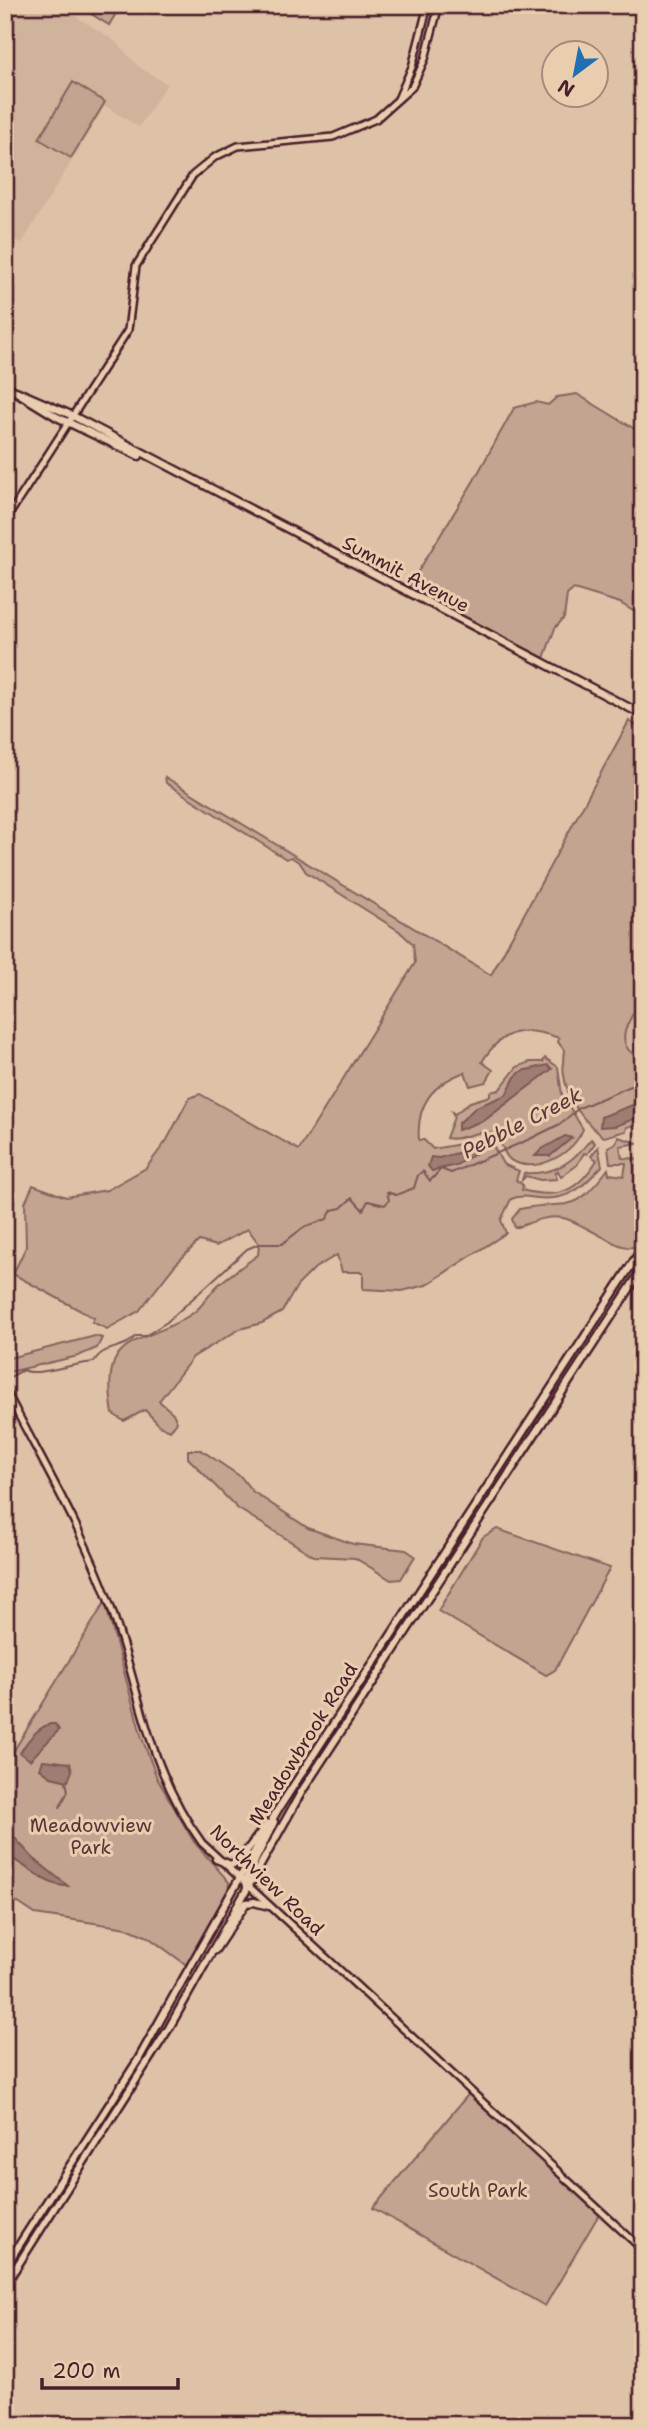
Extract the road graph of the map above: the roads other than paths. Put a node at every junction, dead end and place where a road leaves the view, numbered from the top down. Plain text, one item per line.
1 (428, 5) edge
2 (439, 5) edge
3 (398, 99) junction
4 (5, 385) edge
5 (16, 391) junction
6 (71, 415) junction
7 (67, 422) junction
8 (155, 461) junction
9 (5, 521) edge
10 (643, 715) edge
11 (643, 1247) edge
12 (643, 1268) edge
13 (5, 1389) edge
14 (275, 1814) junction
15 (216, 1858) junction
16 (239, 1879) junction
17 (247, 1887) junction
18 (269, 1906) junction
19 (209, 1956) junction
20 (643, 2250) edge
21 (5, 2267) edge
22 (5, 2285) edge

1 - 3 street
2 - 3 street
3 - 6 street
4 - 5 main road, Summit Avenue
5 - 6 main road, Summit Avenue
5 - 7 main road, Summit Avenue
6 - 7 street
6 - 8 main road, Summit Avenue
7 - 8 main road, Summit Avenue
7 - 9 street
8 - 10 main road, Summit Avenue
11 - 14 main road, Meadowbrook Road
12 - 17 main road, Meadowbrook Road
13 - 15 street, Northview Road
14 - 15 main road
14 - 16 main road, Meadowbrook Road
14 - 17 main road
15 - 16 street, Northview Road
16 - 17 street, Northview Road
16 - 21 main road, Meadowbrook Road
17 - 18 street, Northview Road
17 - 19 main road, Meadowbrook Road
18 - 19 main road
18 - 20 street, Northview Road
19 - 22 main road, Meadowbrook Road

